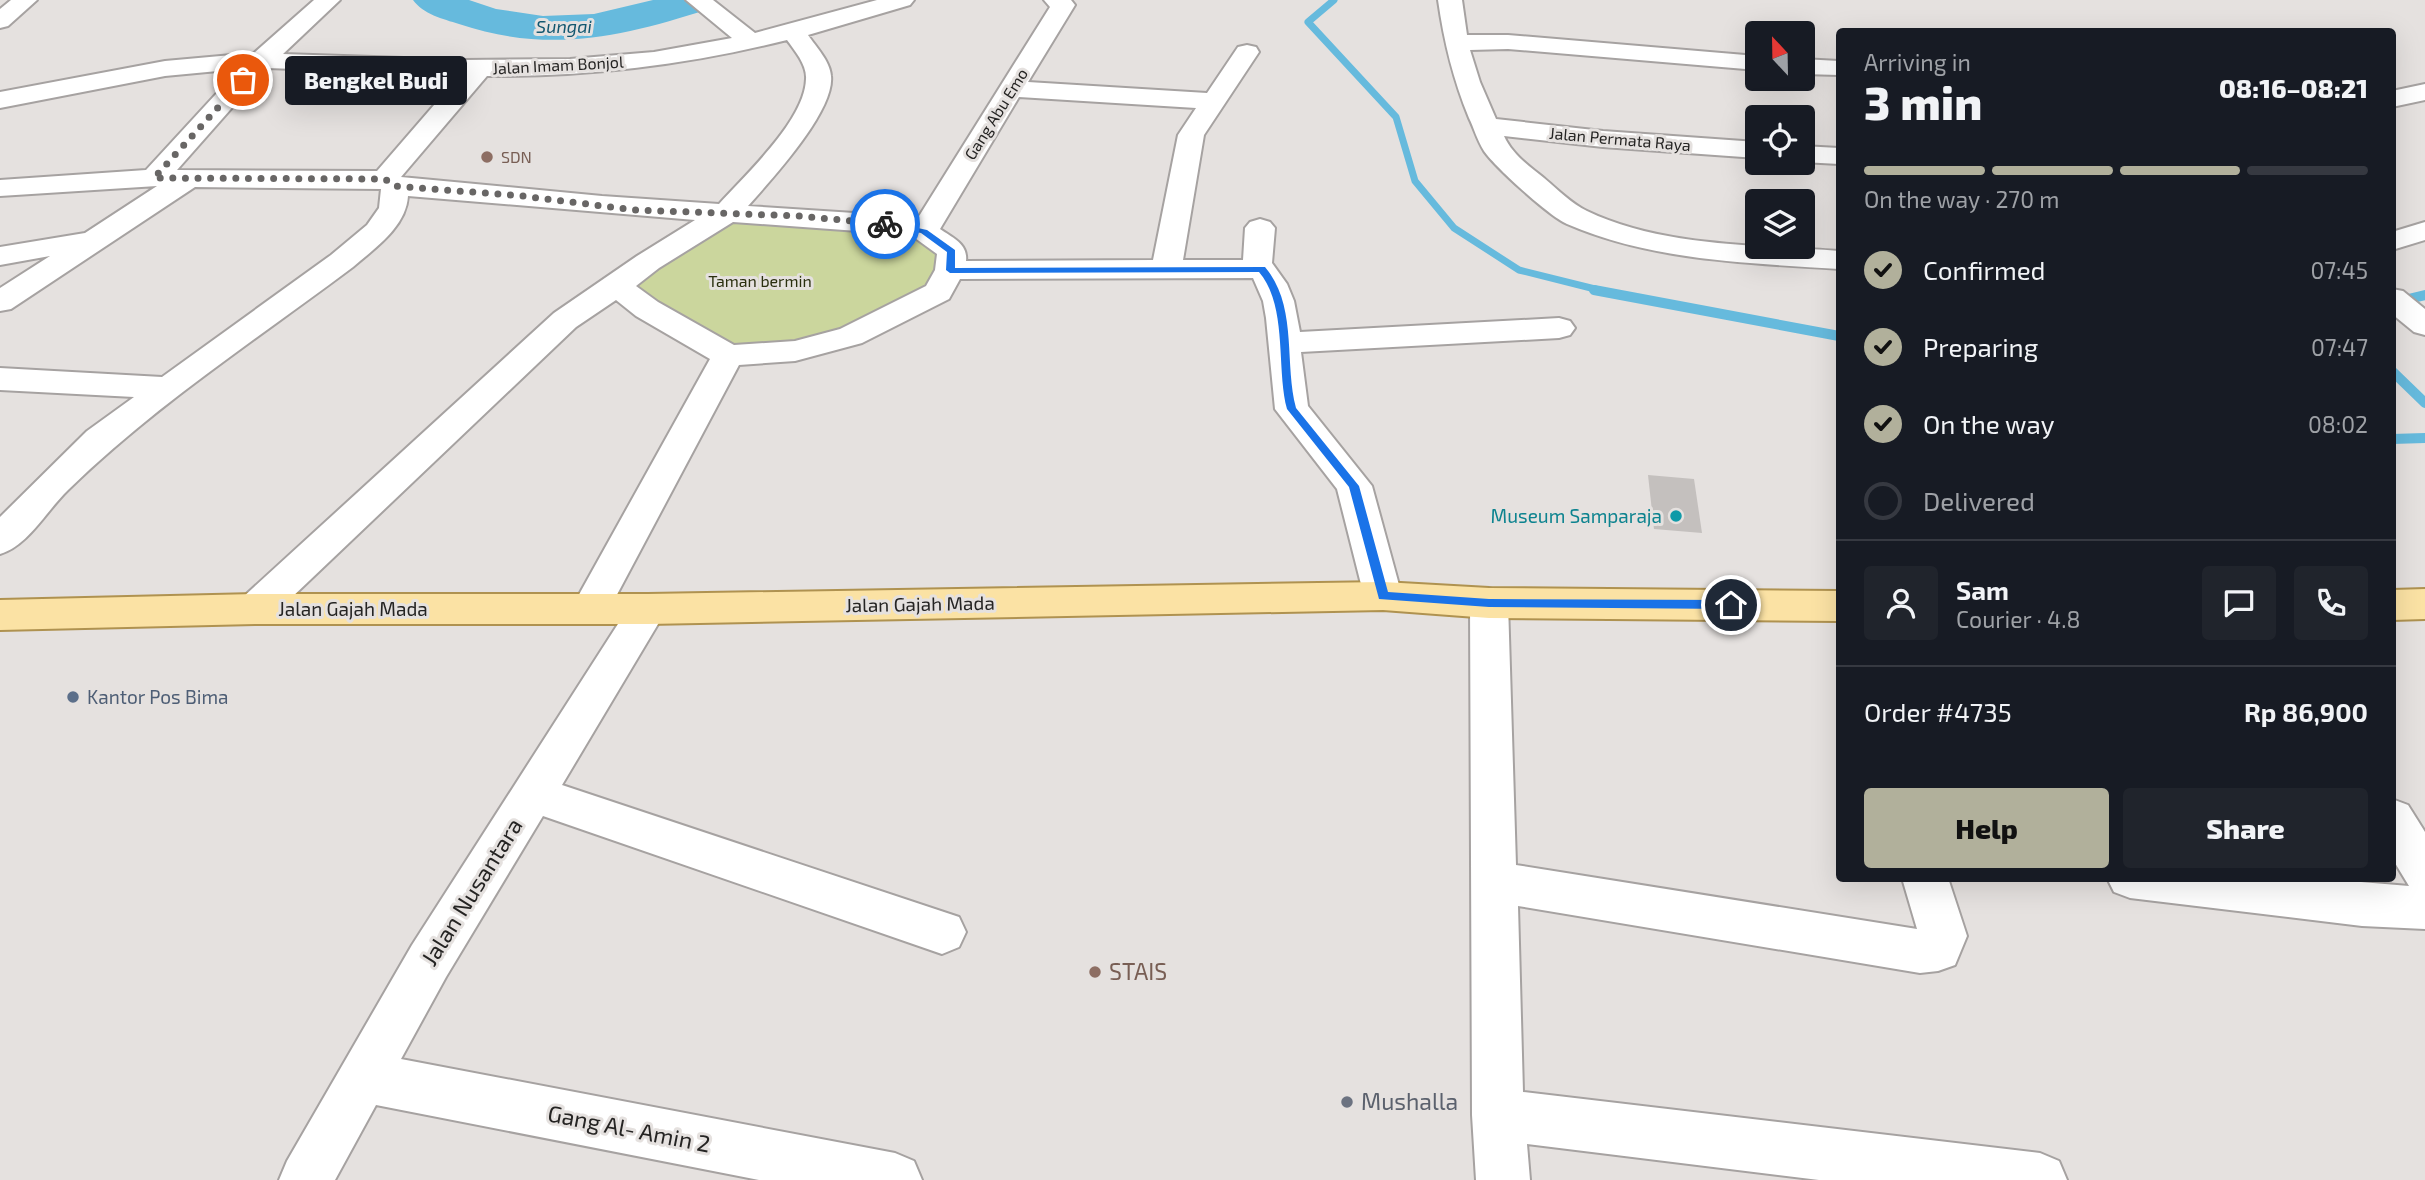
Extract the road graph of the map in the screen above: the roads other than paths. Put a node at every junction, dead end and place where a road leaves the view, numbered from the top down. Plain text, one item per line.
1 (25, 0) edge
2 (328, 0) edge
3 (902, 0) edge
4 (1056, 0) edge
5 (1450, 0) edge
6 (702, 3) edge
7 (0, 21) edge
8 (794, 32) junction
9 (750, 41) junction
10 (1456, 43) junction
11 (1247, 52) dead end
12 (261, 61) junction
13 (1745, 62) edge
14 (1815, 67) edge
15 (1836, 68) edge
16 (479, 69) junction
17 (1011, 89) junction
18 (2425, 92) edge
19 (2396, 98) edge
20 (0, 100) edge
21 (1214, 101) junction
22 (1484, 126) junction
23 (1745, 149) edge
24 (1815, 155) edge
25 (1836, 156) edge
26 (154, 178) junction
27 (189, 178) junction
28 (390, 182) junction
29 (0, 188) edge
30 (727, 213) junction
31 (1260, 228) dead end
32 (924, 231) junction
33 (2425, 231) edge
34 (96, 238) junction
35 (2396, 240) edge
36 (0, 256) edge
37 (1836, 260) edge
38 (1167, 268) junction
39 (1257, 268) junction
40 (950, 270) junction
41 (617, 286) junction
42 (0, 302) edge
43 (1559, 328) dead end
44 (1286, 343) junction
45 (728, 356) junction
46 (0, 379) edge
47 (168, 388) junction
48 (0, 541) edge
49 (1383, 596) junction
50 (1489, 603) junction
51 (2425, 604) edge
52 (2396, 605) edge
53 (1836, 606) edge
54 (255, 609) junction
55 (648, 609) junction
56 (590, 610) junction
57 (0, 615) edge
58 (534, 794) junction
59 (2396, 825) edge
60 (2425, 872) edge
61 (1496, 882) junction
62 (1927, 882) edge
63 (2164, 882) edge
64 (2425, 908) edge
65 (942, 932) dead end
66 (363, 1077) junction
67 (1498, 1115) junction
68 (306, 1180) edge
69 (895, 1180) edge
70 (1503, 1180) edge
71 (2040, 1180) edge

1 - 7 street
2 - 12 street
3 - 8 street, Jalan Imam Bonjol
4 - 17 street, Gang Abu Emo
5 - 10 street
6 - 9 street
8 - 9 street, Jalan Imam Bonjol
8 - 30 street
9 - 16 street, Jalan Imam Bonjol
10 - 13 street
10 - 22 street
11 - 21 street
12 - 16 street, Jalan Imam Bonjol
12 - 20 street, Jalan Imam Bonjol
12 - 26 street
14 - 15 street
16 - 28 street
17 - 21 street
17 - 32 street, Gang Abu Emo
18 - 19 street
21 - 38 street
22 - 23 street, Jalan Permata Raya
22 - 37 street
24 - 25 street
26 - 27 street
26 - 29 street
27 - 28 street
27 - 34 street
28 - 30 street
28 - 47 street
30 - 32 street
30 - 41 street
31 - 39 street
32 - 40 street
33 - 35 street
34 - 36 street
34 - 42 street
38 - 39 street
38 - 40 street
39 - 44 street
40 - 45 street
41 - 45 street
41 - 54 street
43 - 44 street
44 - 49 street
45 - 56 street
46 - 47 street
47 - 48 street
49 - 50 main road, Jalan Gajah Mada
49 - 55 main road, Jalan Gajah Mada
50 - 53 main road, Jalan Gajah Mada
50 - 61 street
51 - 52 main road
54 - 56 main road, Jalan Gajah Mada
54 - 57 main road, Jalan Gajah Mada
55 - 56 main road, Jalan Gajah Mada
55 - 58 street, Jalan Nusantara
58 - 65 street
58 - 66 street, Jalan Nusantara
59 - 60 street
61 - 62 street
61 - 67 street
63 - 64 street
66 - 68 street, Jalan Nusantara
66 - 69 street, Gang Al- Amin 2
67 - 70 street
67 - 71 street

